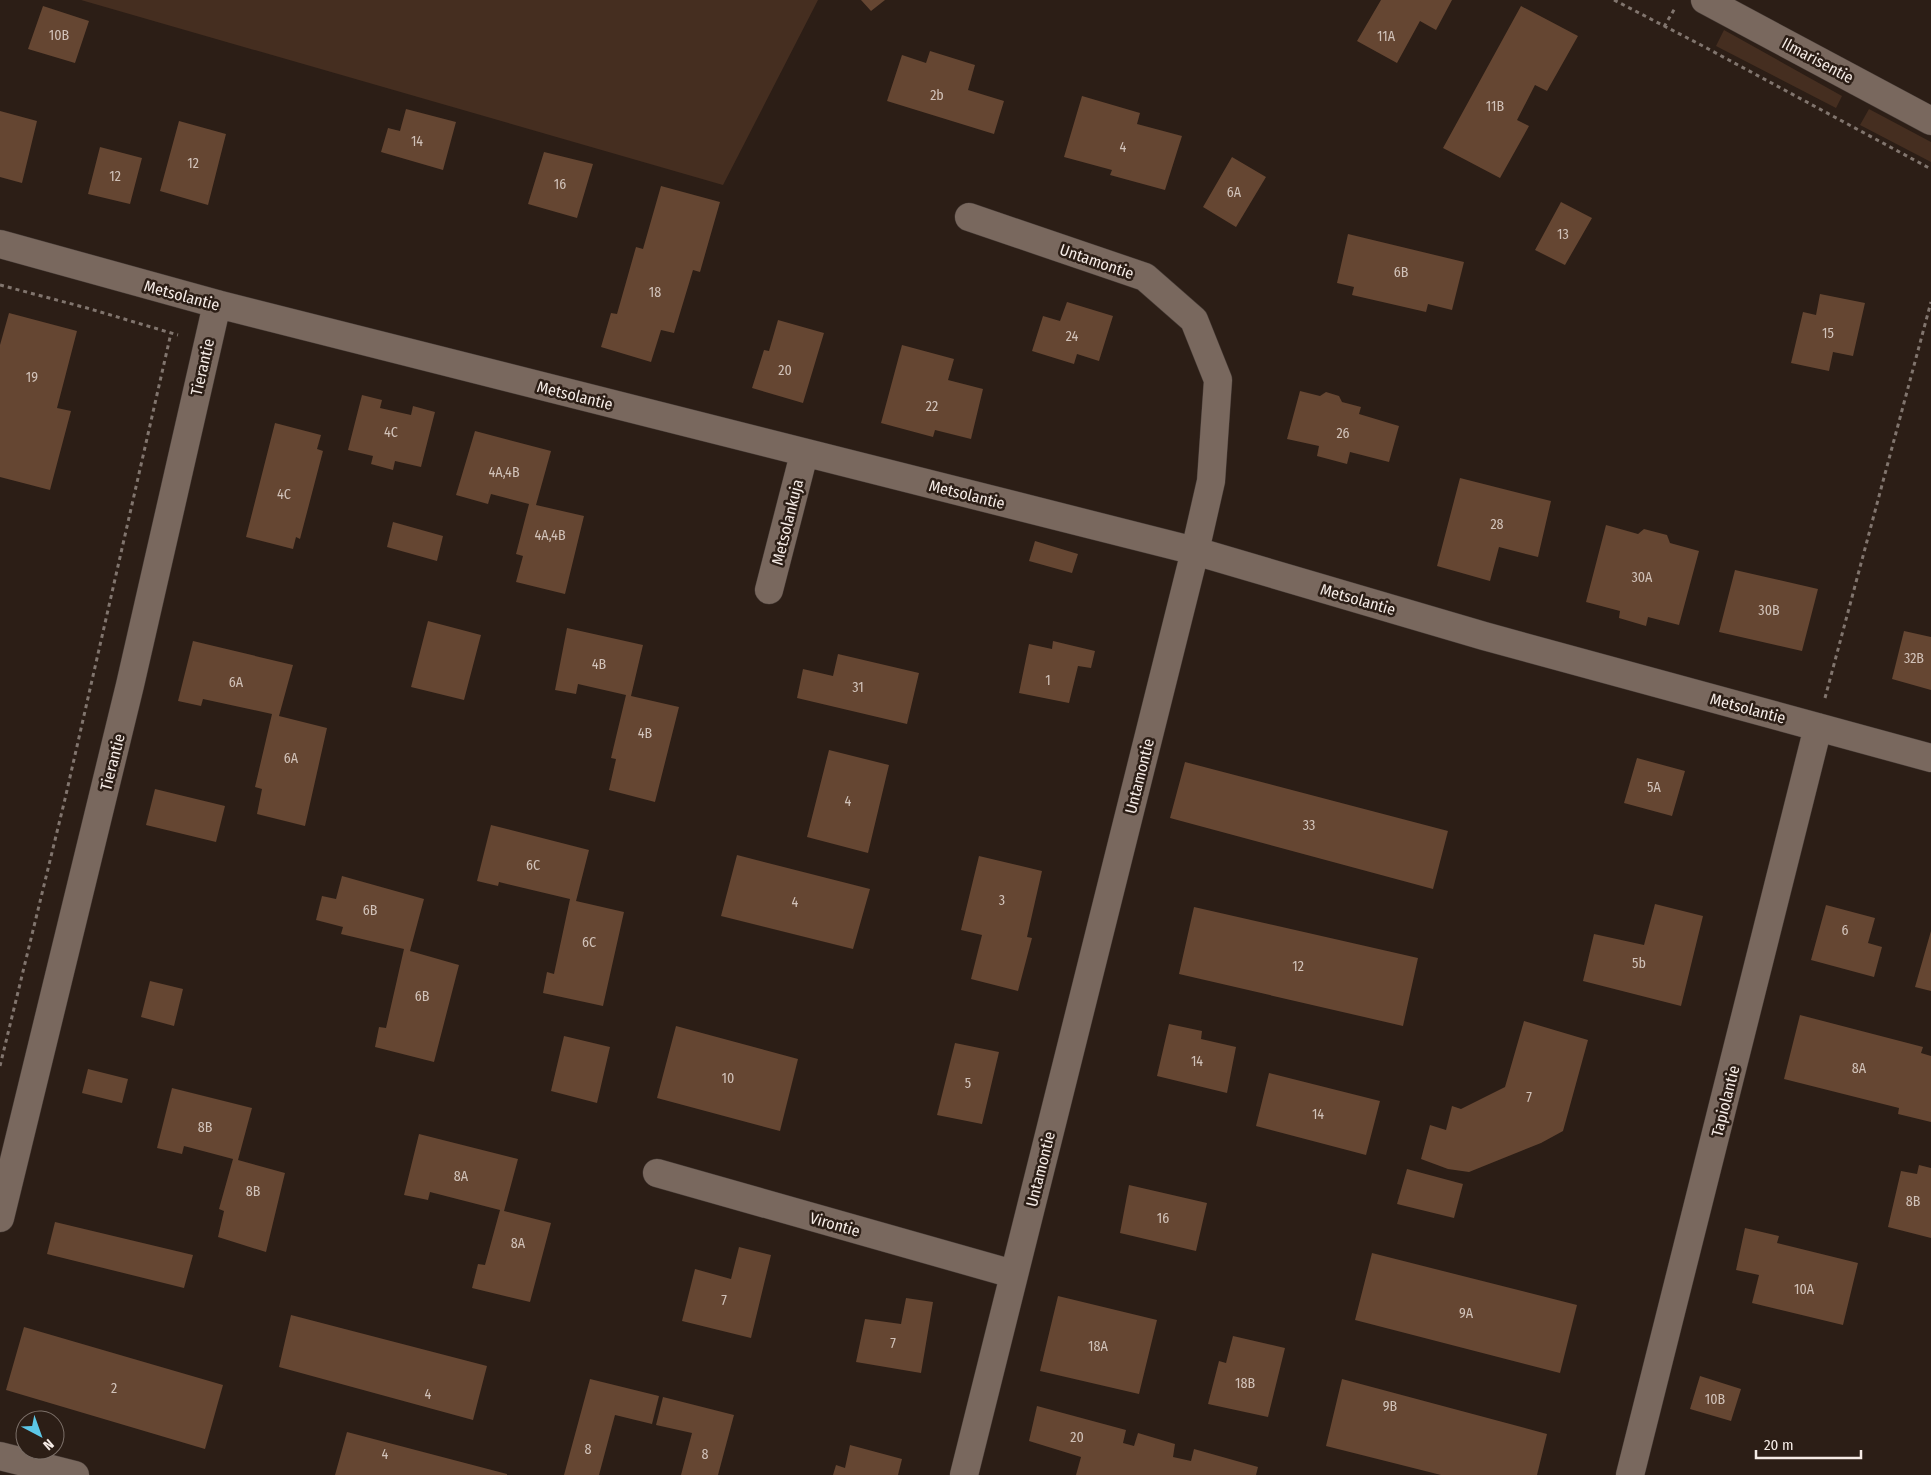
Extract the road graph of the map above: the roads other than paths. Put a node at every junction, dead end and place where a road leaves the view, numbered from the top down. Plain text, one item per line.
1 (1704, 0) edge
2 (1931, 121) edge
3 (969, 217) dead end
4 (0, 244) edge
5 (217, 304) junction
6 (804, 454) junction
7 (1195, 551) junction
8 (769, 590) dead end
9 (1818, 727) junction
10 (1931, 758) edge
11 (657, 1174) dead end
12 (0, 1218) edge
13 (1013, 1274) junction
14 (0, 1456) edge
15 (76, 1475) edge
16 (964, 1475) edge
17 (1630, 1475) edge

1 - 2 street, Ilmarisentie
3 - 7 street, Untamontie
4 - 5 street, Metsolantie
5 - 6 street, Metsolantie
5 - 12 street, Tierantie
6 - 7 street, Metsolantie
6 - 8 street, Metsolankuja
7 - 9 street, Metsolantie
7 - 13 street, Untamontie
9 - 10 street, Metsolantie
9 - 17 street, Tapiolantie
11 - 13 street, Virontie
13 - 16 street, Untamontie
14 - 15 street

